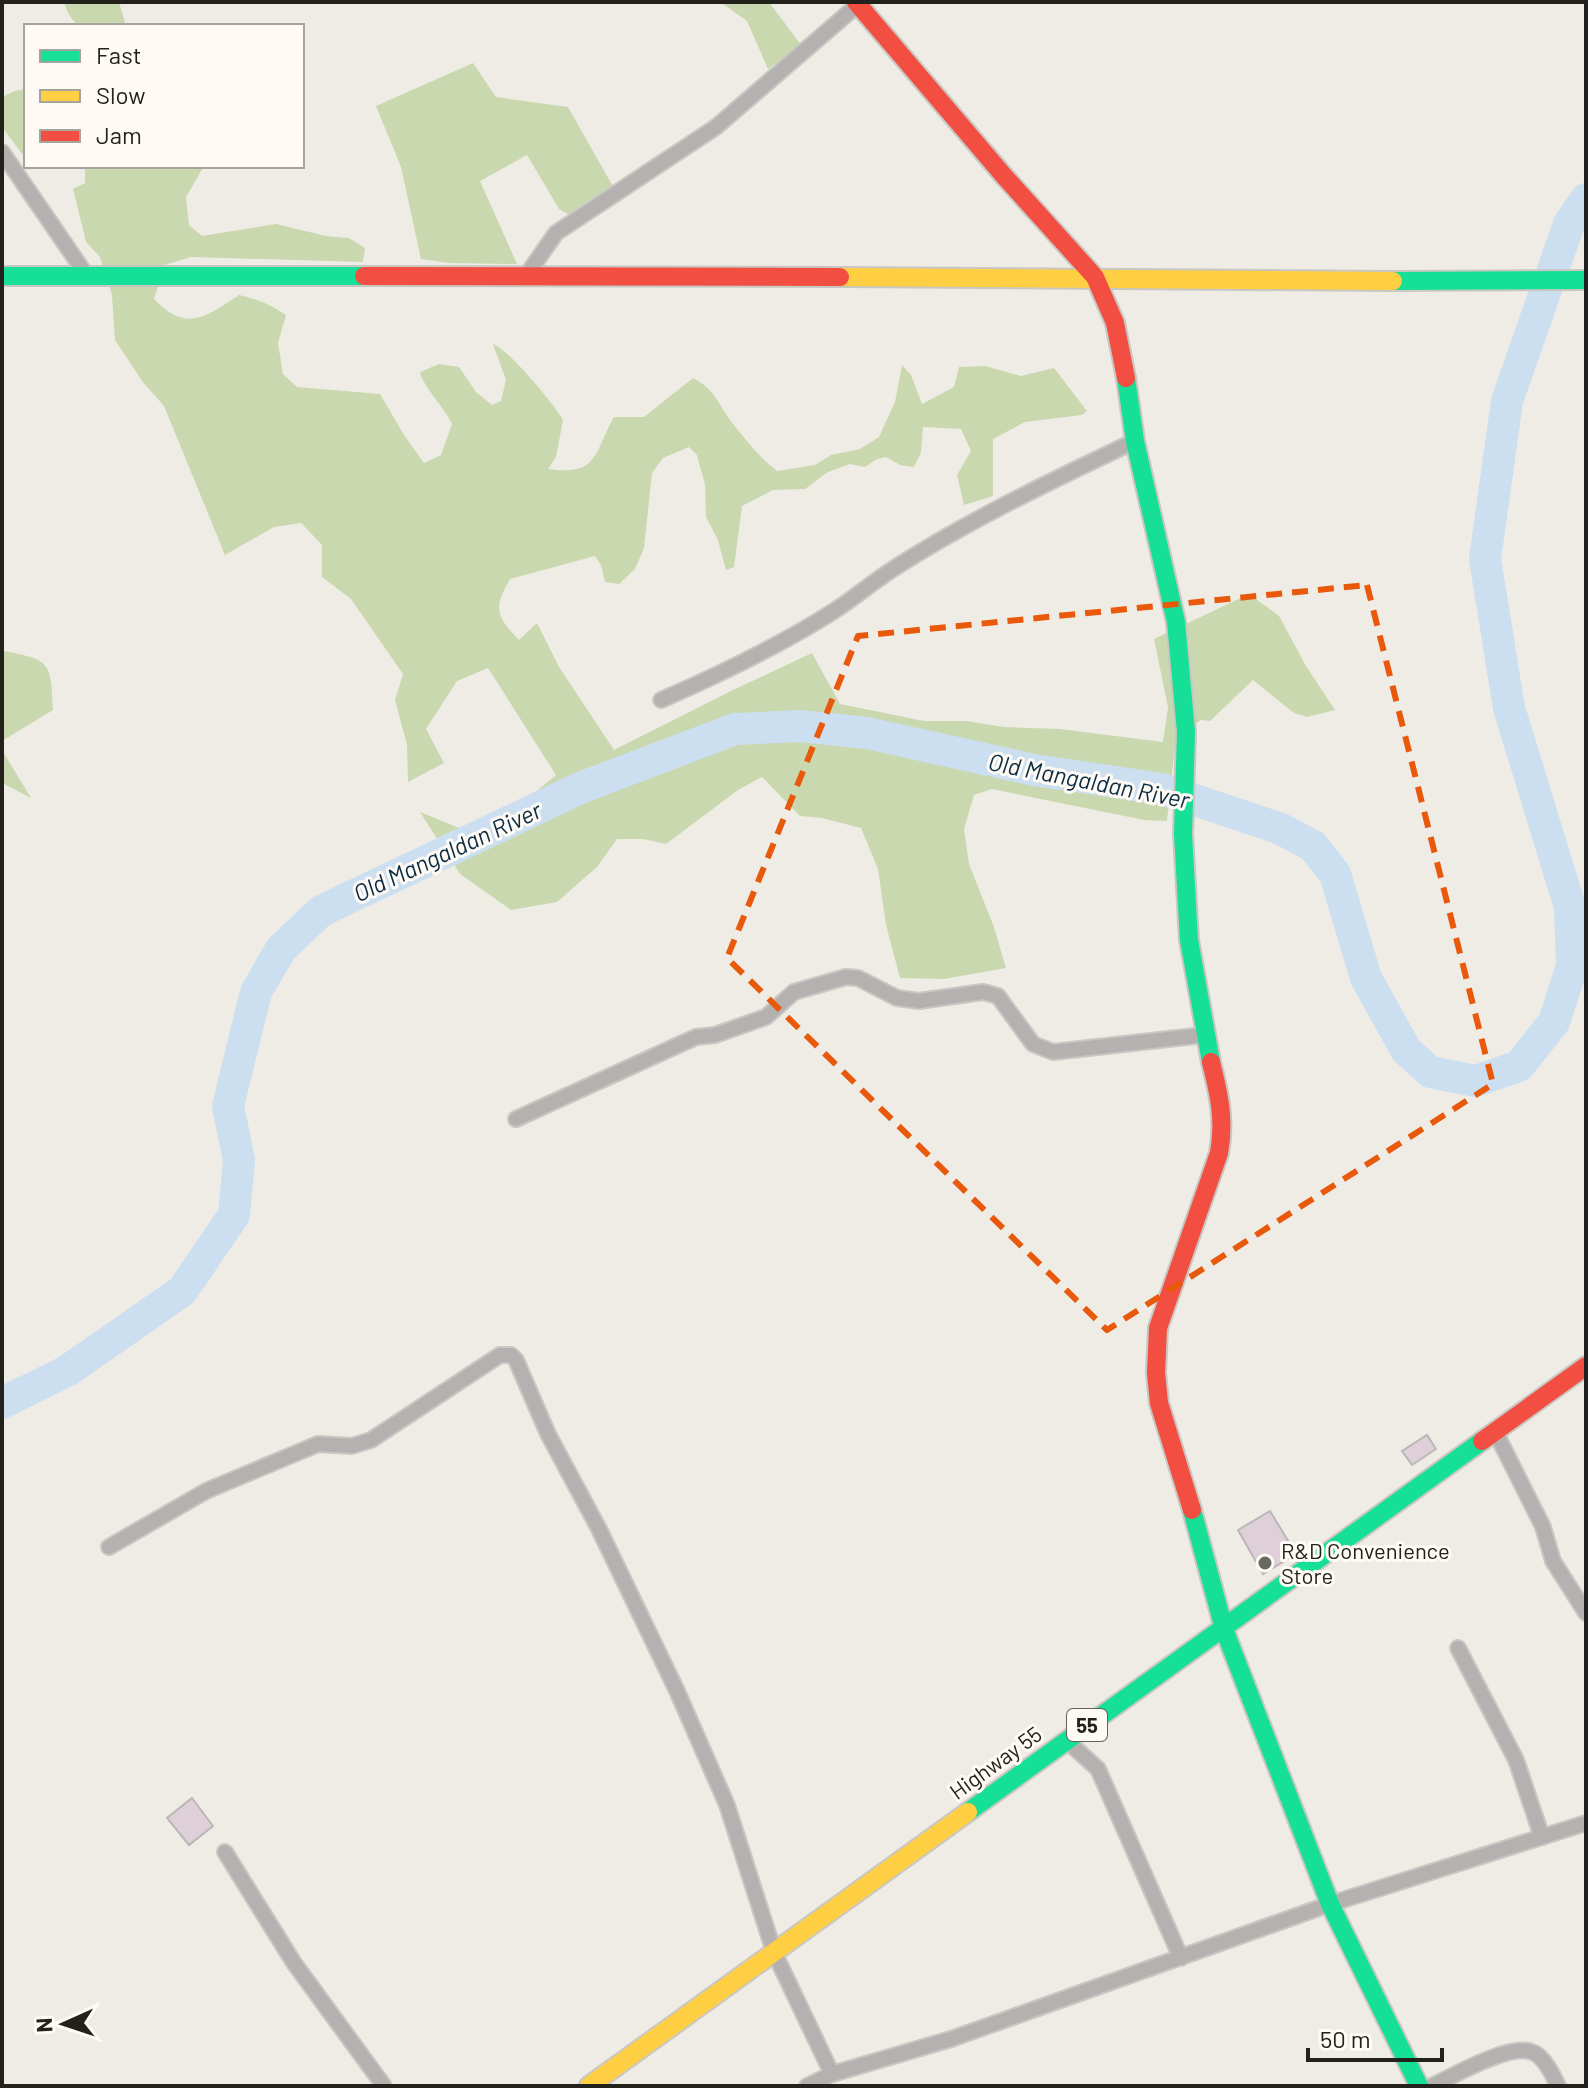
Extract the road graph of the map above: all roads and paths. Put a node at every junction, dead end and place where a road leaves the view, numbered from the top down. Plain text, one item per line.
1 (858, 3) edge
2 (2, 152) edge
3 (2, 276) edge
4 (87, 276) junction
5 (526, 276) junction
6 (1095, 277) junction
7 (1581, 280) edge
8 (1135, 441) junction
9 (661, 700) dead end
10 (1204, 1035) junction
11 (516, 1119) dead end
12 (1586, 1366) edge
13 (1495, 1431) junction
14 (109, 1547) dead end
15 (1586, 1613) edge
16 (1224, 1629) junction
17 (1458, 1648) dead end
18 (1066, 1740) junction
19 (1586, 1823) edge
20 (1542, 1837) junction
21 (225, 1852) dead end
22 (1330, 1904) junction
23 (774, 1952) junction
24 (1181, 1958) junction
25 (832, 2074) junction
26 (384, 2086) edge
27 (589, 2086) edge
28 (807, 2086) edge
29 (1419, 2086) edge
30 (1432, 2086) edge
31 (1558, 2086) edge

1 - 5 street
1 - 6 main road
2 - 4 street
3 - 4 main road
4 - 5 main road
5 - 6 main road
6 - 7 main road
6 - 8 main road
8 - 9 street
8 - 10 main road
10 - 11 street
10 - 16 main road
12 - 13 main road, Highway 55 / 55
13 - 15 street
13 - 16 main road, Highway 55 / 55
14 - 23 street
16 - 18 main road, Highway 55 / 55
16 - 22 main road
17 - 20 street
18 - 23 main road, Highway 55 / 55
18 - 24 street
19 - 20 street
20 - 22 street
21 - 26 street
22 - 24 street
22 - 29 main road
23 - 25 street
23 - 27 main road, Highway 55 / 55
24 - 25 street
25 - 28 street
30 - 31 street

